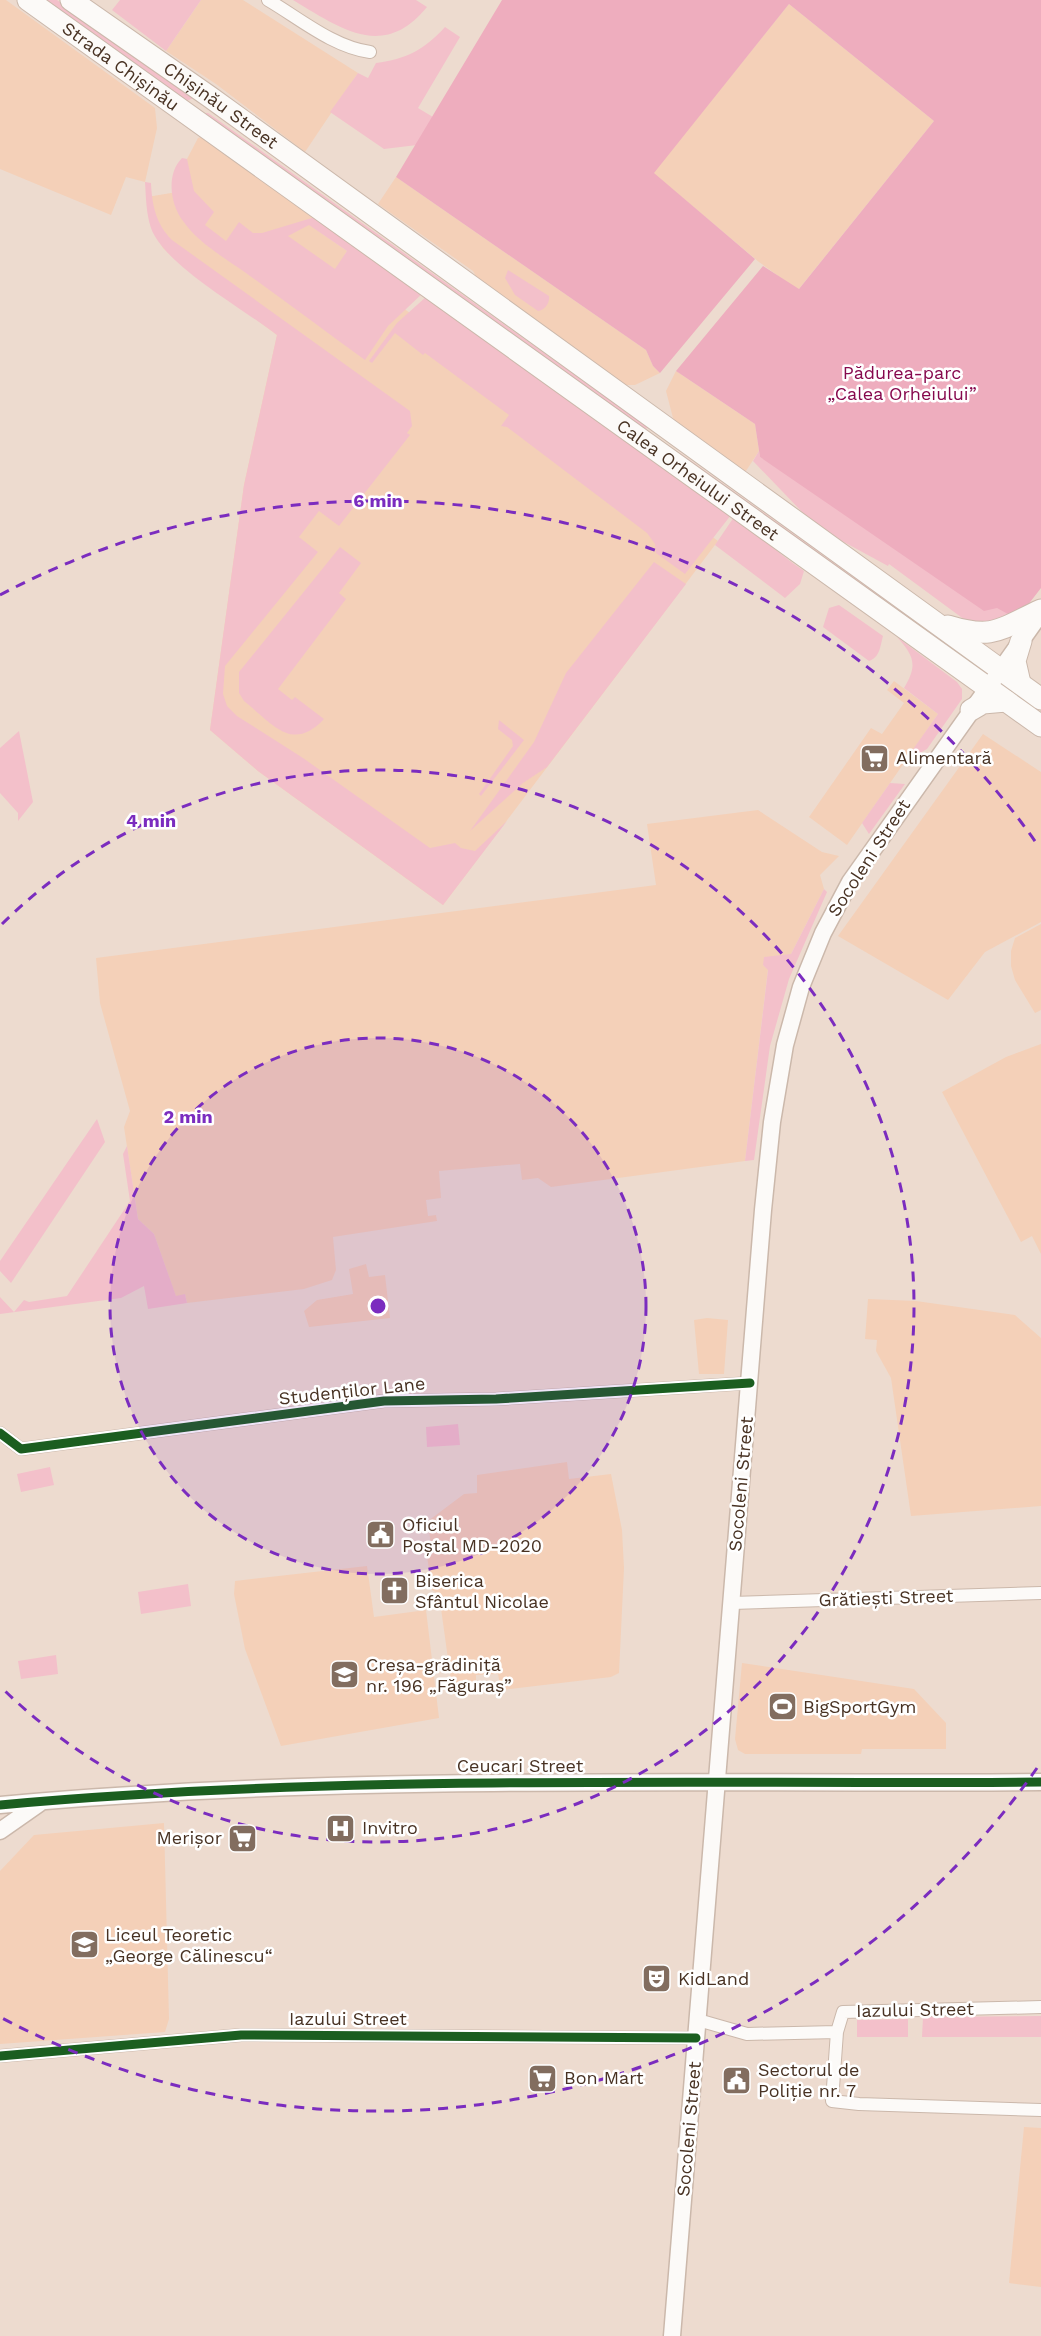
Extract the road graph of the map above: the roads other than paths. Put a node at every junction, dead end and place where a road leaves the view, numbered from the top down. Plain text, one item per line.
1 (28, 0) edge
2 (71, 0) edge
3 (268, 0) edge
4 (370, 52) dead end
5 (210, 97) junction
6 (184, 113) junction
7 (368, 213) joint
8 (354, 234) joint
9 (668, 430) junction
10 (654, 450) junction
11 (1041, 612) edge
12 (930, 620) junction
13 (1021, 641) junction
14 (1000, 669) junction
15 (1020, 683) junction
16 (987, 688) junction
17 (1041, 699) edge
18 (1006, 701) junction
19 (971, 710) junction
20 (1041, 726) edge
21 (750, 1383) junction
22 (0, 1433) edge
23 (1041, 1593) edge
24 (732, 1603) junction
25 (1041, 1782) edge
26 (717, 1784) junction
27 (43, 1802) junction
28 (0, 1806) edge
29 (0, 1831) edge
30 (1041, 2007) edge
31 (698, 2020) junction
32 (837, 2032) junction
33 (696, 2038) junction
34 (0, 2056) edge
35 (1041, 2110) edge
36 (672, 2336) edge

1 - 6 highway, Strada Chișinău
2 - 5 highway, Chișinău Street
3 - 4 street
5 - 6 highway
5 - 7 highway, Chișinău Street
6 - 8 highway, Chișinău Street
7 - 9 highway, Calea Orheiului Street
8 - 10 highway, Calea Orheiului Street
9 - 10 highway
9 - 12 highway, Calea Orheiului Street
10 - 16 highway, Calea Orheiului Street
11 - 12 highway
11 - 13 main road, Socoleni Street
12 - 14 highway, Calea Orheiului Street
13 - 14 main road, Socoleni Street
13 - 15 highway
14 - 15 highway, Calea Orheiului Street
14 - 16 main road, Socoleni Street
15 - 17 highway, Calea Orheiului Street
16 - 18 highway, Calea Orheiului Street
16 - 19 main road, Socoleni Street
18 - 19 highway
18 - 20 highway, Calea Orheiului Street
19 - 21 main road, Socoleni Street
21 - 22 street, Studenților Lane
21 - 24 main road, Socoleni Street
23 - 24 street, Grătiești Street
24 - 26 main road, Socoleni Street
25 - 26 main road, Ceucari Street
26 - 27 main road, Ceucari Street
26 - 31 main road, Socoleni Street
27 - 28 main road, Ceucari Street
27 - 29 main road
30 - 32 street, Iazului Street
31 - 32 street, Iazului Street
31 - 33 main road, Socoleni Street
32 - 35 street
33 - 34 street, Iazului Street
33 - 36 main road, Socoleni Street

